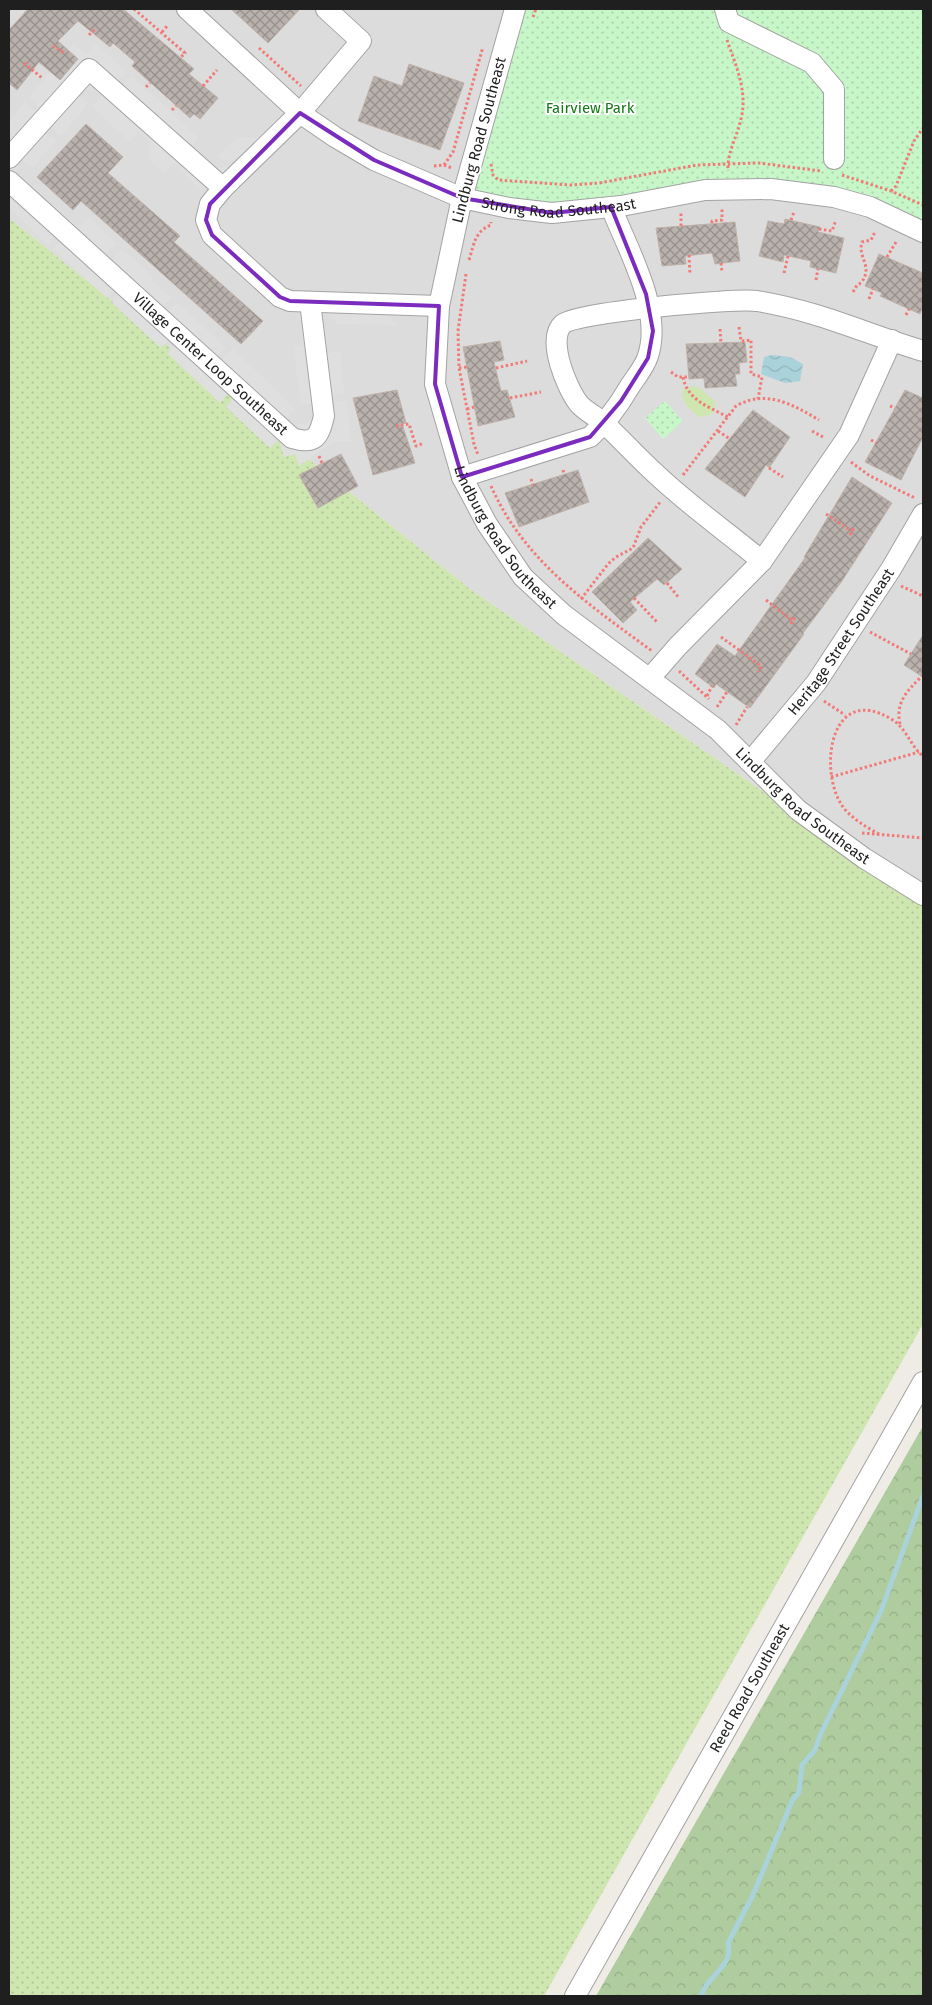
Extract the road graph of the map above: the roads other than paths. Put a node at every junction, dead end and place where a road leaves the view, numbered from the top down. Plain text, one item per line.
1 (187, 9) edge
2 (326, 9) edge
3 (515, 9) edge
4 (725, 9) edge
5 (300, 113) junction
6 (9, 158) edge
7 (832, 168) road end
8 (9, 181) edge
9 (223, 188) junction
10 (462, 198) junction
11 (611, 207) junction
12 (923, 232) edge
13 (310, 302) junction
14 (439, 306) junction
15 (648, 308) junction
16 (892, 340) junction
17 (923, 351) edge
18 (605, 424) junction
19 (462, 477) junction
20 (922, 513) edge
21 (762, 561) junction
22 (650, 678) junction
23 (750, 762) junction
24 (923, 895) edge
25 (923, 1382) edge
26 (575, 1996) edge

1 - 5 street, Strong Road Southeast
2 - 5 street
3 - 10 street, Lindburg Road Southeast
4 - 7 street
5 - 9 street
5 - 10 street, Strong Road Southeast
6 - 9 street
8 - 13 street, Village Center Loop Southeast
9 - 13 street
10 - 11 street, Strong Road Southeast
10 - 14 street, Lindburg Road Southeast
11 - 12 street, Strong Road Southeast
11 - 15 street
13 - 14 street
14 - 19 street, Lindburg Road Southeast
15 - 16 street
15 - 18 street
15 - 18 street
16 - 17 street
16 - 21 street
18 - 19 street
18 - 21 street
19 - 22 street, Lindburg Road Southeast
20 - 23 street, Heritage Street Southeast
21 - 22 street
22 - 23 street, Lindburg Road Southeast
23 - 24 street, Lindburg Road Southeast
25 - 26 street, Reed Road Southeast

